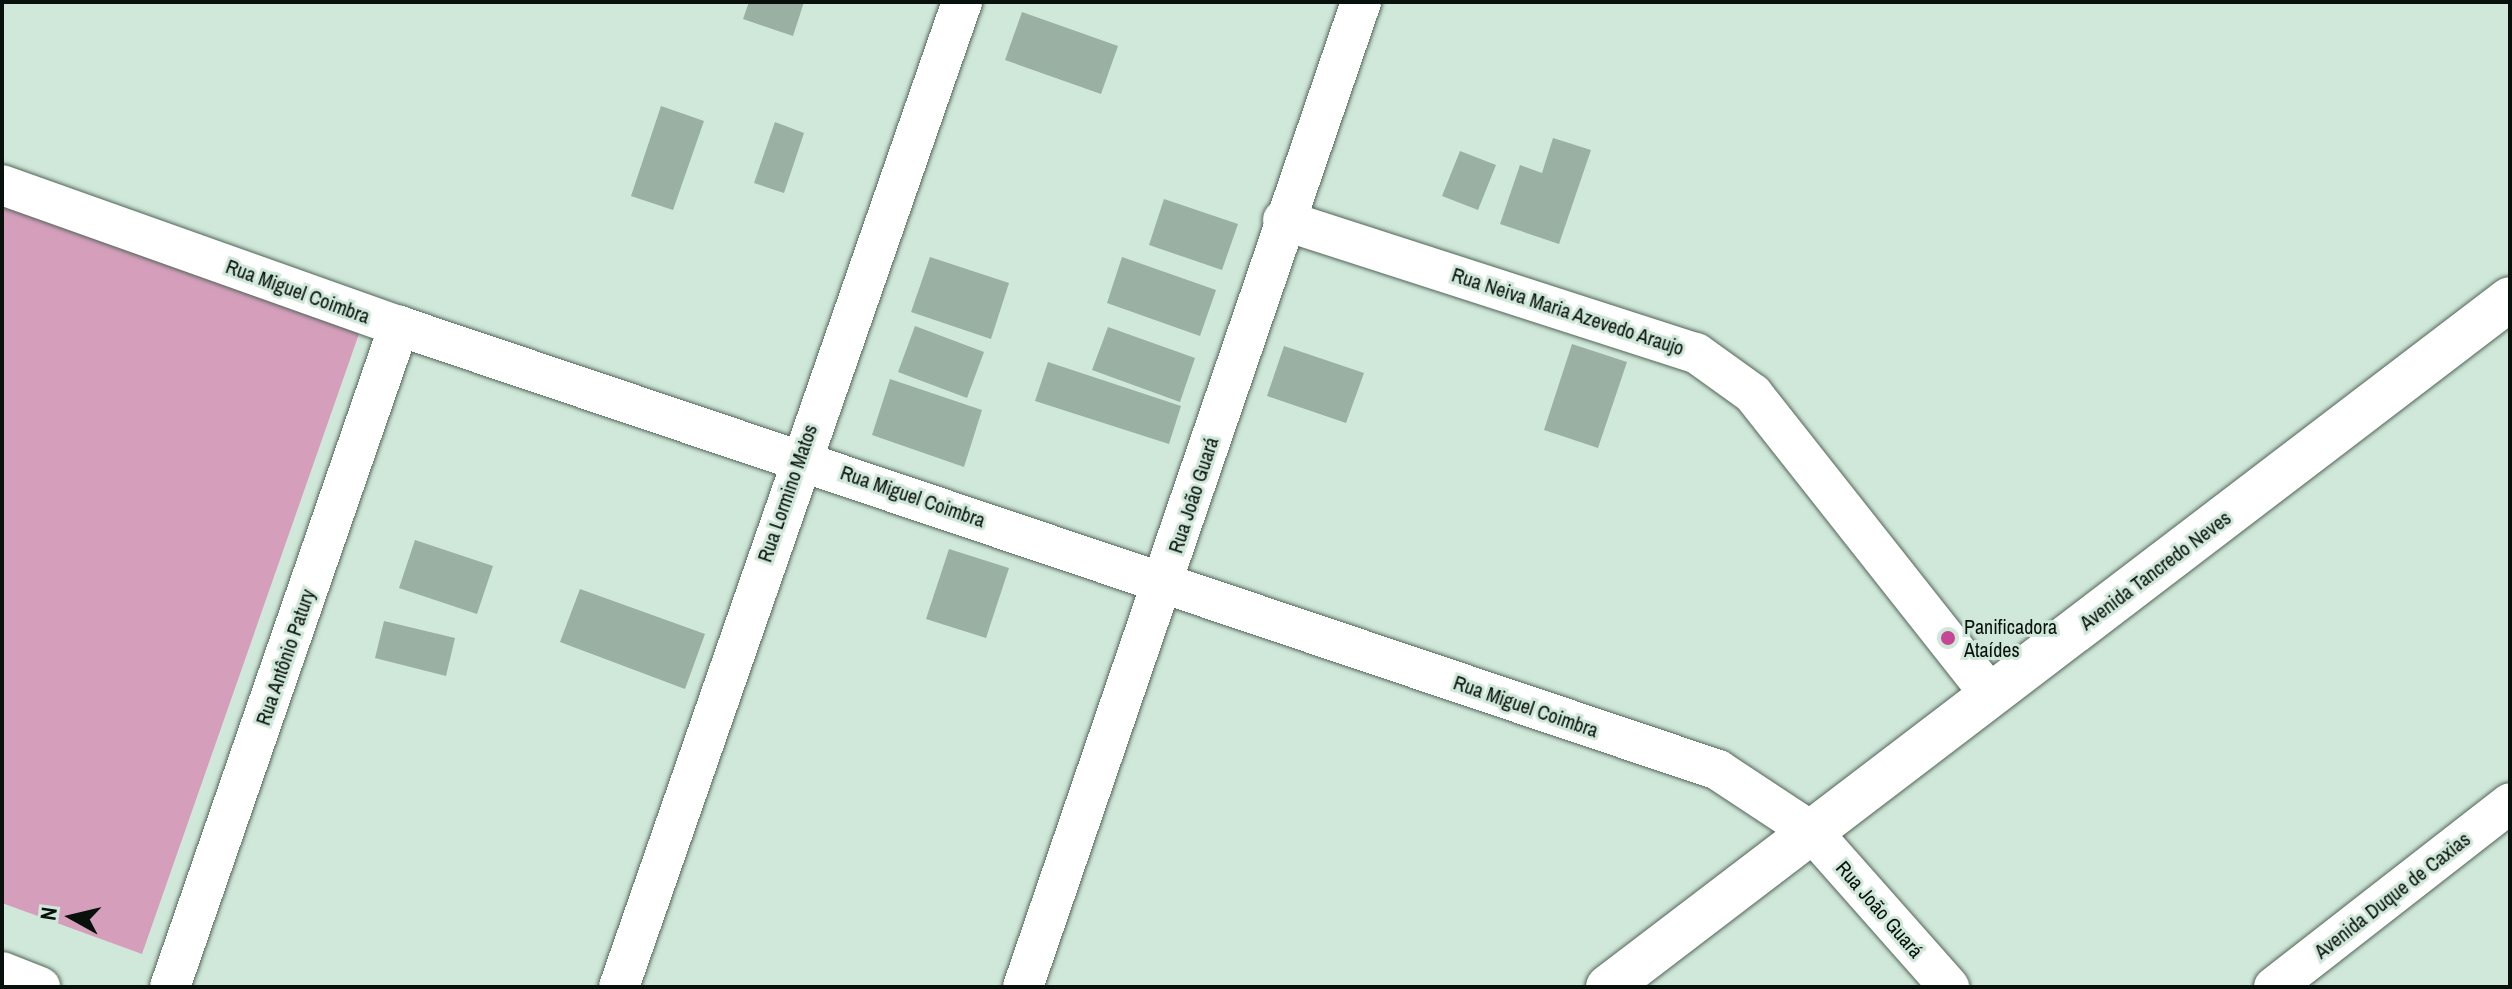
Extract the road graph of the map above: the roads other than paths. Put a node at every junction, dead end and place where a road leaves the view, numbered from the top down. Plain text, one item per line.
1 (962, 2) edge
2 (1361, 2) edge
3 (2, 185) edge
4 (1283, 220) junction
5 (2510, 299) edge
6 (399, 326) junction
7 (799, 456) junction
8 (1164, 584) junction
9 (1991, 695) junction
10 (2510, 803) edge
11 (1812, 832) junction
12 (2, 972) edge
13 (40, 987) edge
14 (170, 987) edge
15 (619, 987) edge
16 (1023, 987) edge
17 (1608, 987) edge
18 (1949, 987) edge
19 (2274, 987) edge

1 - 7 street, Rua Lormino Matos
2 - 4 street, Rua João Guará
3 - 6 street, Rua Miguel Coimbra
4 - 8 street, Rua João Guará
4 - 9 street, Rua Neiva Maria Azevedo Araujo
5 - 9 main road, Avenida Tancredo Neves
6 - 7 street, Rua Miguel Coimbra
6 - 14 street, Rua Antônio Patury
7 - 8 street, Rua Miguel Coimbra
7 - 15 street, Rua Lormino Matos
8 - 11 street, Rua Miguel Coimbra
8 - 16 street, Rua João Guará
9 - 11 main road, Avenida Tancredo Neves
10 - 19 street, Avenida Duque de Caxias
11 - 17 main road, Avenida Tancredo Neves
11 - 18 street, Rua João Guará
12 - 13 street

